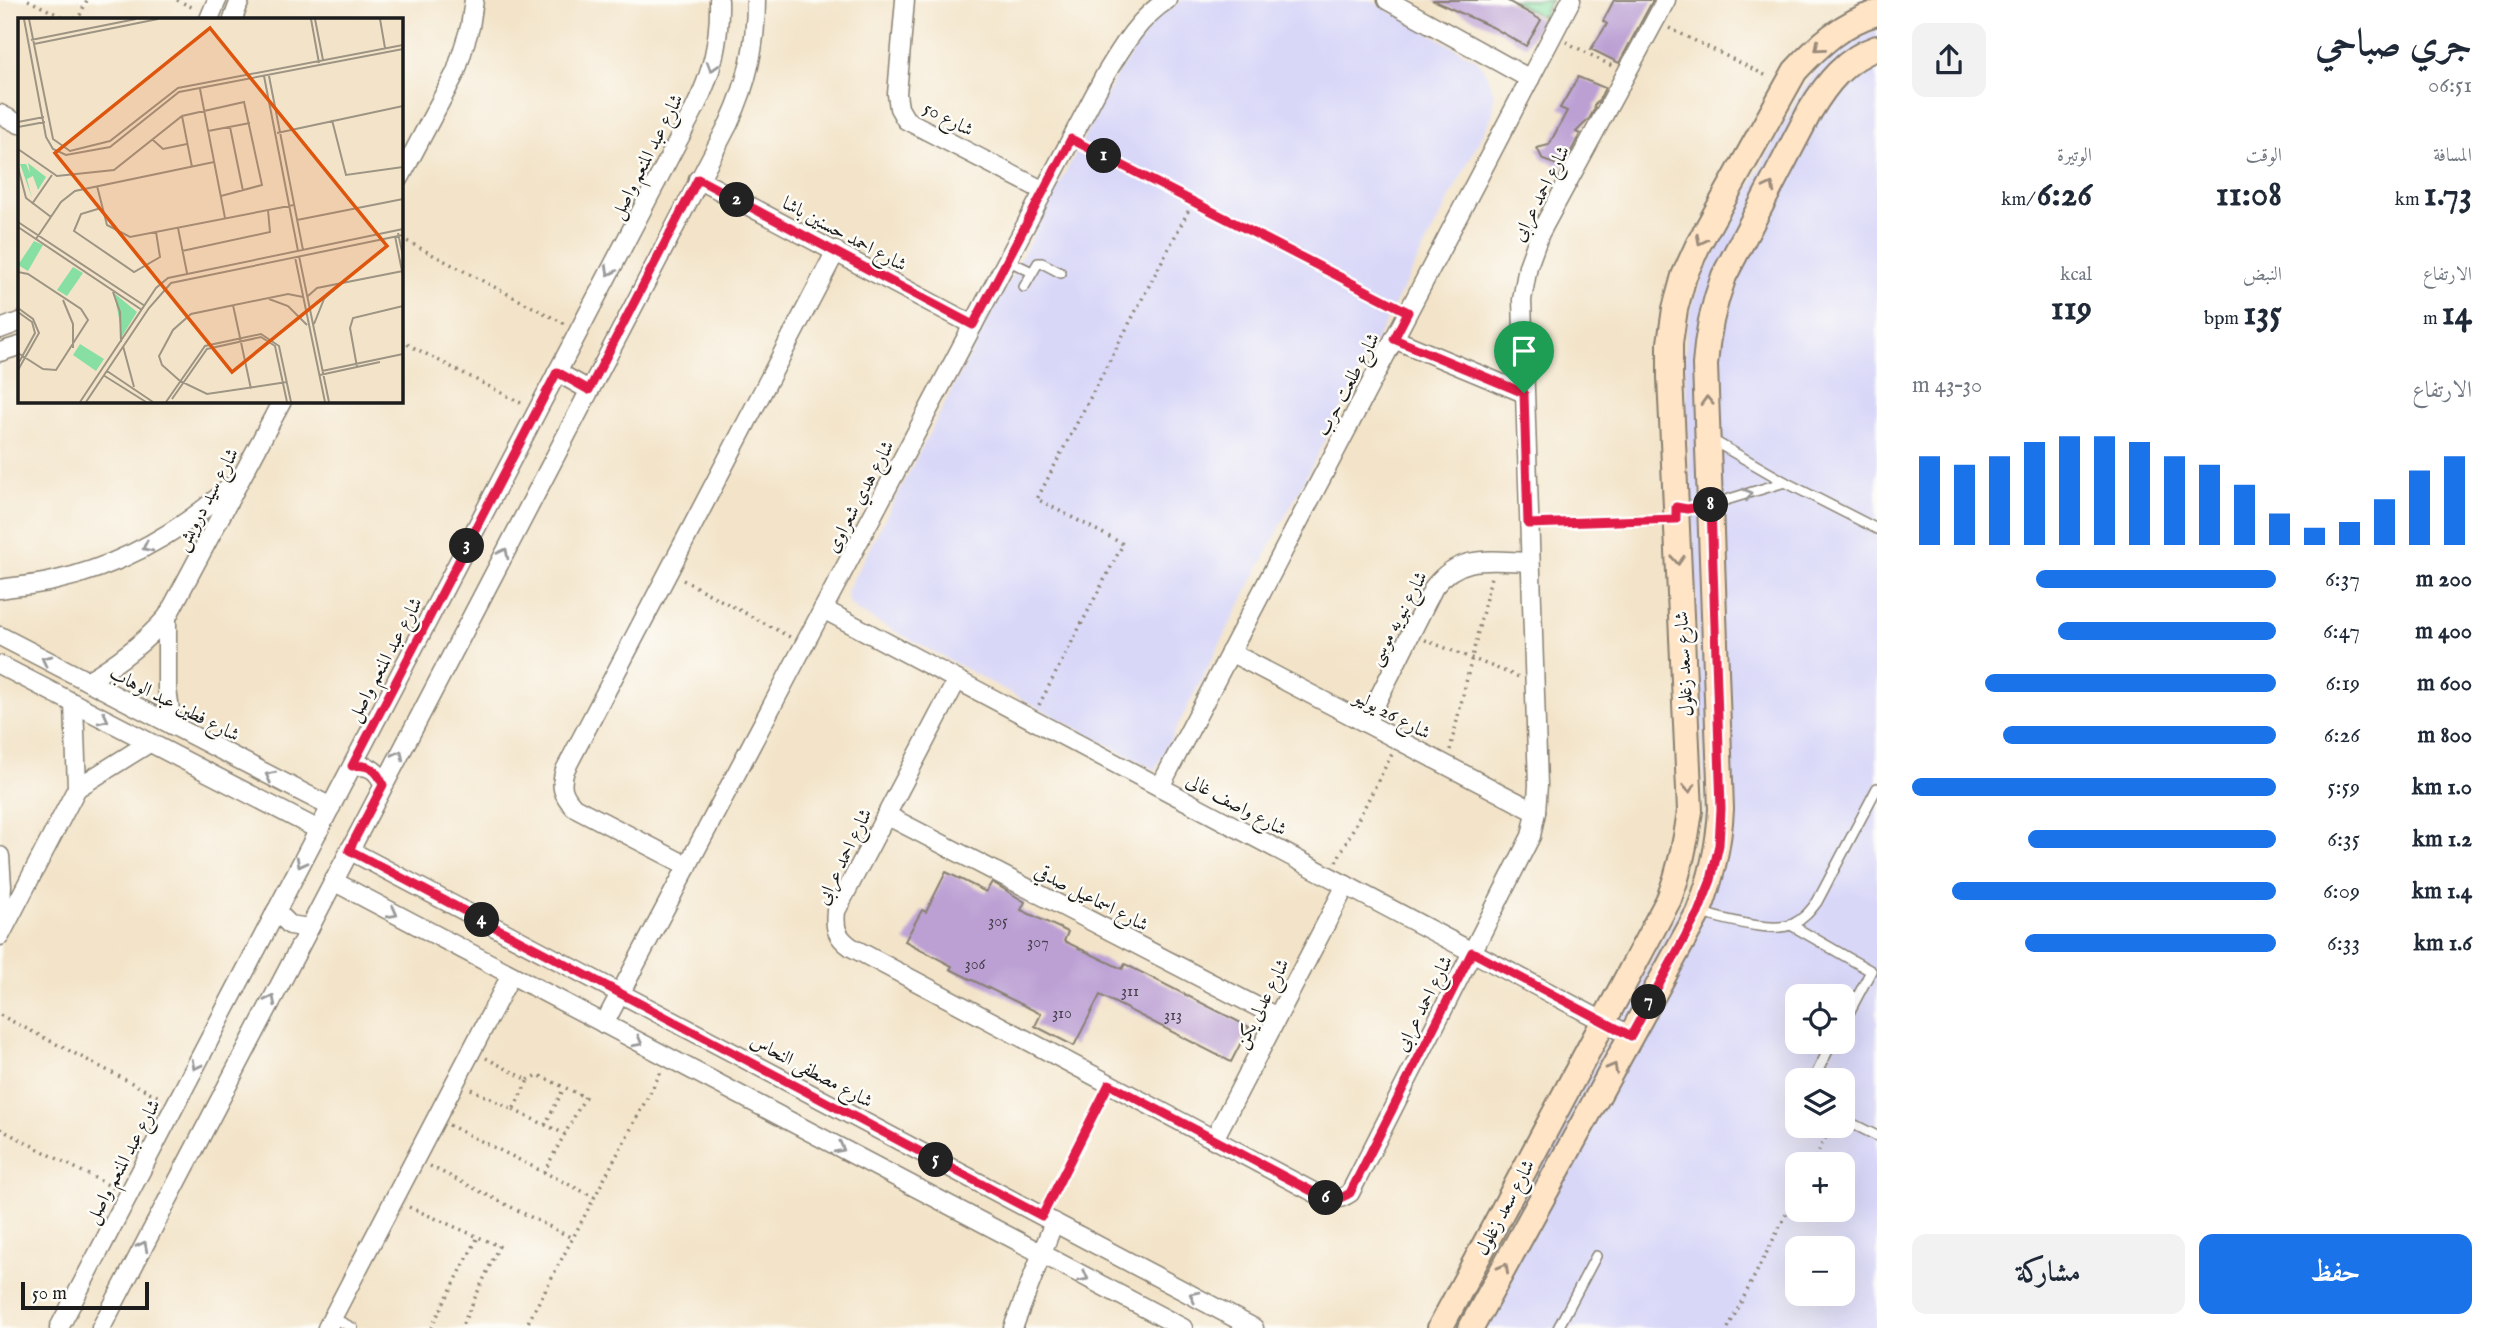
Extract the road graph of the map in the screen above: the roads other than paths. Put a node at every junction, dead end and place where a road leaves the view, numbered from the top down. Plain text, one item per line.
1 (217, 0) edge
2 (240, 0) edge
3 (474, 0) edge
4 (719, 0) edge
5 (756, 0) edge
6 (905, 0) edge
7 (1167, 0) edge
8 (1571, 0) edge
9 (1666, 0) edge
10 (1395, 2) edge
11 (1877, 13) edge
12 (209, 18) edge
13 (233, 18) edge
14 (1877, 48) edge
15 (1530, 79) junction
16 (0, 114) edge
17 (18, 123) edge
18 (402, 174) edge
19 (698, 179) junction
20 (1044, 191) junction
21 (836, 251) junction
22 (1007, 260) junction
23 (1032, 272) junction
24 (1061, 273) dead end
25 (1024, 287) dead end
26 (18, 321) edge
27 (973, 325) junction
28 (0, 329) edge
29 (1394, 339) junction
30 (18, 346) edge
31 (0, 352) edge
32 (557, 372) junction
33 (589, 390) junction
34 (1524, 393) junction
35 (281, 402) edge
36 (1672, 434) junction
37 (1708, 438) junction
38 (241, 477) junction
39 (1785, 482) junction
40 (1711, 505) junction
41 (1676, 513) junction
42 (1877, 529) edge
43 (1530, 562) junction
44 (0, 589) edge
45 (823, 609) junction
46 (167, 617) junction
47 (0, 636) edge
48 (1230, 652) junction
49 (0, 665) edge
50 (957, 680) junction
51 (87, 681) junction
52 (74, 704) junction
53 (1366, 723) junction
54 (172, 725) junction
55 (149, 743) junction
56 (352, 766) junction
57 (383, 785) junction
58 (1160, 787) junction
59 (77, 788) junction
60 (1877, 788) edge
61 (331, 807) junction
62 (1536, 812) junction
63 (886, 815) junction
64 (318, 830) junction
65 (349, 850) junction
66 (0, 856) edge
67 (688, 866) junction
68 (333, 881) junction
69 (1346, 885) junction
70 (276, 911) junction
71 (1698, 913) junction
72 (0, 925) edge
73 (1791, 925) junction
74 (309, 928) junction
75 (0, 936) edge
76 (1472, 952) junction
77 (1874, 967) edge
78 (511, 975) junction
79 (621, 993) junction
80 (1855, 1002) edge
81 (1277, 1017) junction
82 (1604, 1021) junction
83 (604, 1024) junction
84 (1631, 1036) junction
85 (1855, 1125) edge
86 (1877, 1136) edge
87 (1214, 1139) junction
88 (1048, 1219) junction
89 (1041, 1254) junction
90 (1596, 1256) dead end
91 (330, 1323) edge
92 (59, 1328) edge
93 (101, 1328) edge
94 (353, 1328) edge
95 (1013, 1328) edge
96 (1183, 1328) edge
97 (1254, 1328) edge
98 (1440, 1328) edge
99 (1471, 1328) edge
100 (1558, 1328) edge

1 - 12 street
2 - 13 street
3 - 18 street
4 -> 32 street, شارع عبد المنعم واصل
5 - 19 street
6 - 20 street, شارع 50
7 - 20 street, شارع هدي شعراوى
8 - 15 street, شارع طلعت حرب
9 - 34 street, شارع احمد عرابى
10 - 15 street
11 -> 36 street, شارع سعد زغلول
37 -> 14 street, شارع سعد زغلول
15 - 29 street, شارع طلعت حرب
16 - 17 street
19 - 21 street, شارع احمد حسنين باشا
19 - 33 street
20 - 22 street, شارع هدي شعراوى
21 - 27 street, شارع احمد حسنين باشا
21 - 67 street
22 - 23 lane
22 - 27 street, شارع هدي شعراوى
23 - 24 lane
23 - 25 lane
26 - 28 street
27 - 45 street, شارع هدي شعراوى
29 - 34 street
29 - 48 street, شارع طلعت حرب
30 - 31 street
32 - 33 street
32 - 56 street, شارع عبد المنعم واصل
57 -> 33 street
34 - 43 street, شارع احمد عرابى
35 - 38 street, شارع سيد درويش
36 - 37 street
36 - 41 street, شارع سعد زغلول
37 - 39 lane
37 - 40 street, شارع سعد زغلول
38 -> 44 street
38 - 46 street, شارع سيد درويش
40 -> 39 lane
39 - 42 lane
40 - 41 street
40 - 71 street, شارع سعد زغلول
41 -> 82 street, شارع سعد زغلول
43 - 53 street, شارع نبويه موسى
43 - 62 street, شارع احمد عرابى
45 - 50 street, شارع واصف غالى
45 - 67 street, شارع هدي شعراوى
46 - 51 street, شارع سيد درويش
46 - 54 street, شارع سيد درويش
51 -> 47 street, شارع فطين عبد الوهاب
48 - 53 street, شارع 26 يوليو
48 - 58 street, شارع طلعت حرب
49 - 52 street
50 - 58 street, شارع واصف غالى
50 - 63 street, شارع احمد عرابى
51 - 54 street, شارع فطين عبد الوهاب
52 -> 55 street
52 - 59 street
53 - 62 street, شارع 26 يوليو
61 -> 54 street, شارع فطين عبد الوهاب
55 - 59 street
55 - 64 street
56 - 57 street
56 - 61 street, شارع عبد المنعم واصل
57 - 65 street
58 - 69 street, شارع واصف غالى
59 - 75 street
60 - 73 lane
61 - 64 street, شارع عبد المنعم واصل
62 - 76 street, شارع احمد عرابى
63 - 81 street, شارع اسماعيل صدقي
63 - 87 street, شارع احمد عرابى
64 -> 70 street, شارع عبد المنعم واصل
65 - 68 street
65 - 79 street, شارع مصطفى النحاس
66 - 72 street
67 - 79 street, شارع هدي شعراوى
68 - 74 street
68 -> 78 street
69 - 76 street, شارع واصف غالى
69 - 81 street, شارع عدلى يكن
70 - 74 street
70 -> 92 street, شارع عبد المنعم واصل
71 - 73 lane
71 - 84 street, شارع سعد زغلول
73 - 77 lane
93 -> 74 street
76 - 82 street, شارع واصف غالى
76 - 87 street, شارع احمد عرابى
77 - 80 lane
78 - 83 street
78 - 91 street
79 - 83 street, شارع هدي شعراوى
79 - 88 street, شارع مصطفى النحاس
81 - 87 street, شارع عدلى يكن
82 - 84 street, شارع واصف غالى
82 - 98 street, شارع سعد زغلول
83 -> 89 street
99 -> 84 street, شارع سعد زغلول
85 - 86 lane
88 - 89 street
97 -> 88 street, شارع مصطفى النحاس
89 - 95 street
89 -> 96 street
90 - 100 lane
91 - 94 lane

